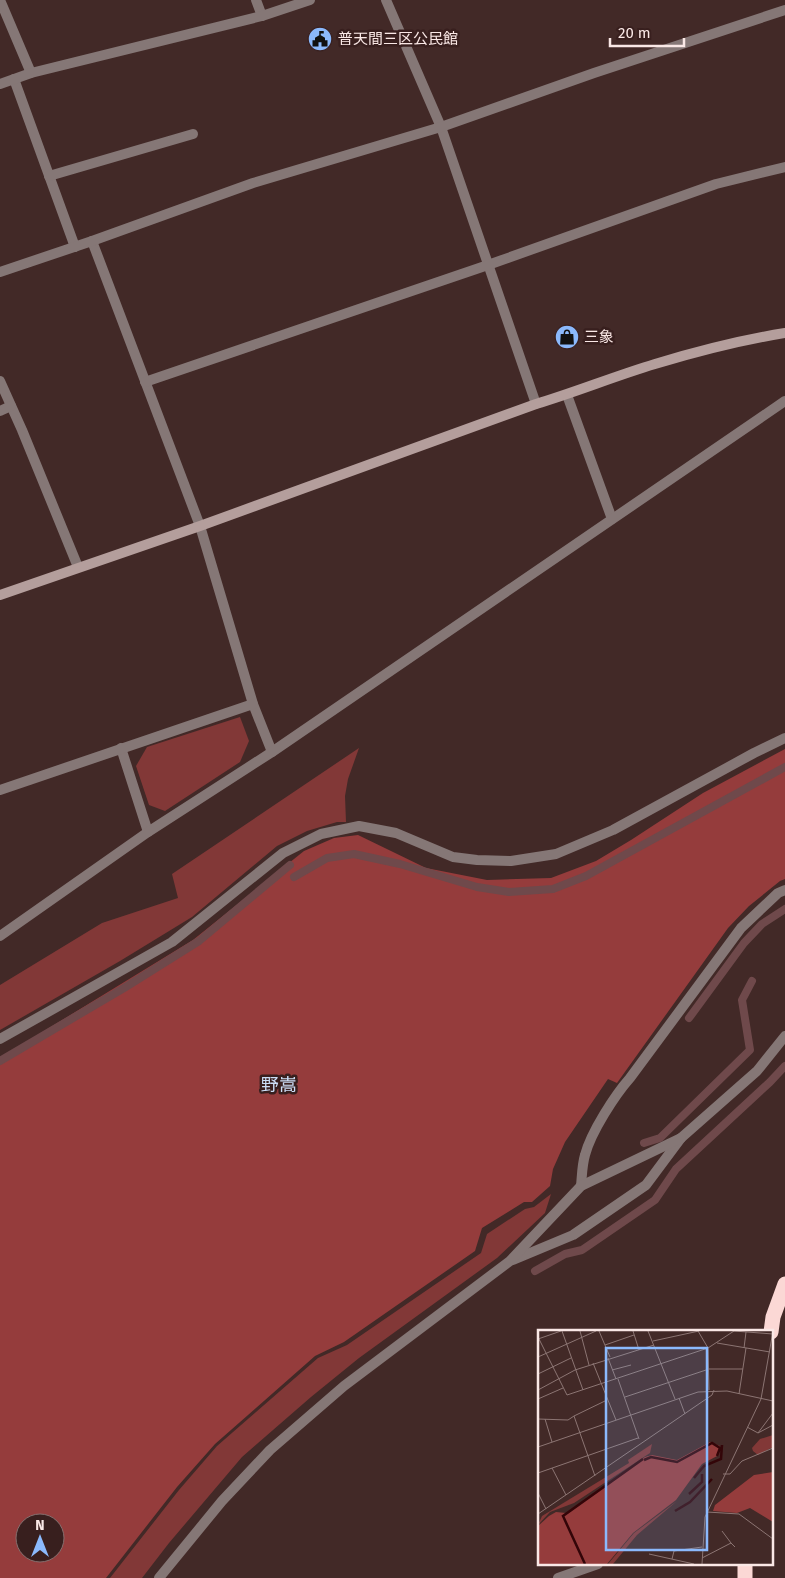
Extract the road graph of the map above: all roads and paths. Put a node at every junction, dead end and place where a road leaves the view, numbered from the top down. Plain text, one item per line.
1 (0, 0) edge
2 (256, 0) edge
3 (310, 0) edge
4 (386, 0) edge
5 (785, 10) edge
6 (262, 16) junction
7 (31, 73) junction
8 (14, 79) junction
9 (0, 84) edge
10 (440, 127) junction
11 (193, 134) dead end
12 (785, 167) edge
13 (49, 176) junction
14 (92, 242) junction
15 (75, 247) junction
16 (488, 265) junction
17 (0, 272) edge
18 (785, 334) edge
19 (0, 381) edge
20 (145, 382) junction
21 (567, 395) junction
22 (785, 401) edge
23 (536, 404) junction
24 (11, 406) junction
25 (0, 411) edge
26 (612, 519) junction
27 (200, 526) junction
28 (78, 567) junction
29 (0, 595) edge
30 (253, 704) junction
31 (785, 738) edge
32 (121, 748) junction
33 (272, 752) junction
34 (0, 790) edge
35 (148, 832) junction
36 (785, 890) edge
37 (0, 936) edge
38 (785, 1036) edge
39 (0, 1039) edge
40 (681, 1138) junction
41 (581, 1186) junction
42 (510, 1261) junction
43 (785, 1284) edge
44 (770, 1330) edge
45 (592, 1566) edge
46 (159, 1578) edge
47 (558, 1578) edge

1 - 7 street
2 - 6 street
3 - 6 street
4 - 10 street
5 - 10 street
6 - 7 street
7 - 8 street
8 - 9 street
8 - 13 street
10 - 14 street
10 - 16 street
11 - 13 street
12 - 16 street
13 - 15 street
14 - 15 street
14 - 20 street
15 - 17 street
16 - 20 street
16 - 23 street
18 - 21 street
19 - 24 street
20 - 27 street
21 - 23 street
21 - 26 street
22 - 26 street
23 - 27 street
24 - 25 street
24 - 28 street
26 - 33 street
27 - 28 street
27 - 30 street
28 - 29 street
30 - 32 street
30 - 33 street
31 - 39 street
32 - 34 street
32 - 35 street
33 - 35 street
35 - 37 street
36 - 41 street
38 - 40 street
40 - 41 street
40 - 42 street
41 - 42 street
42 - 46 street
43 - 44 highway
45 - 47 street

